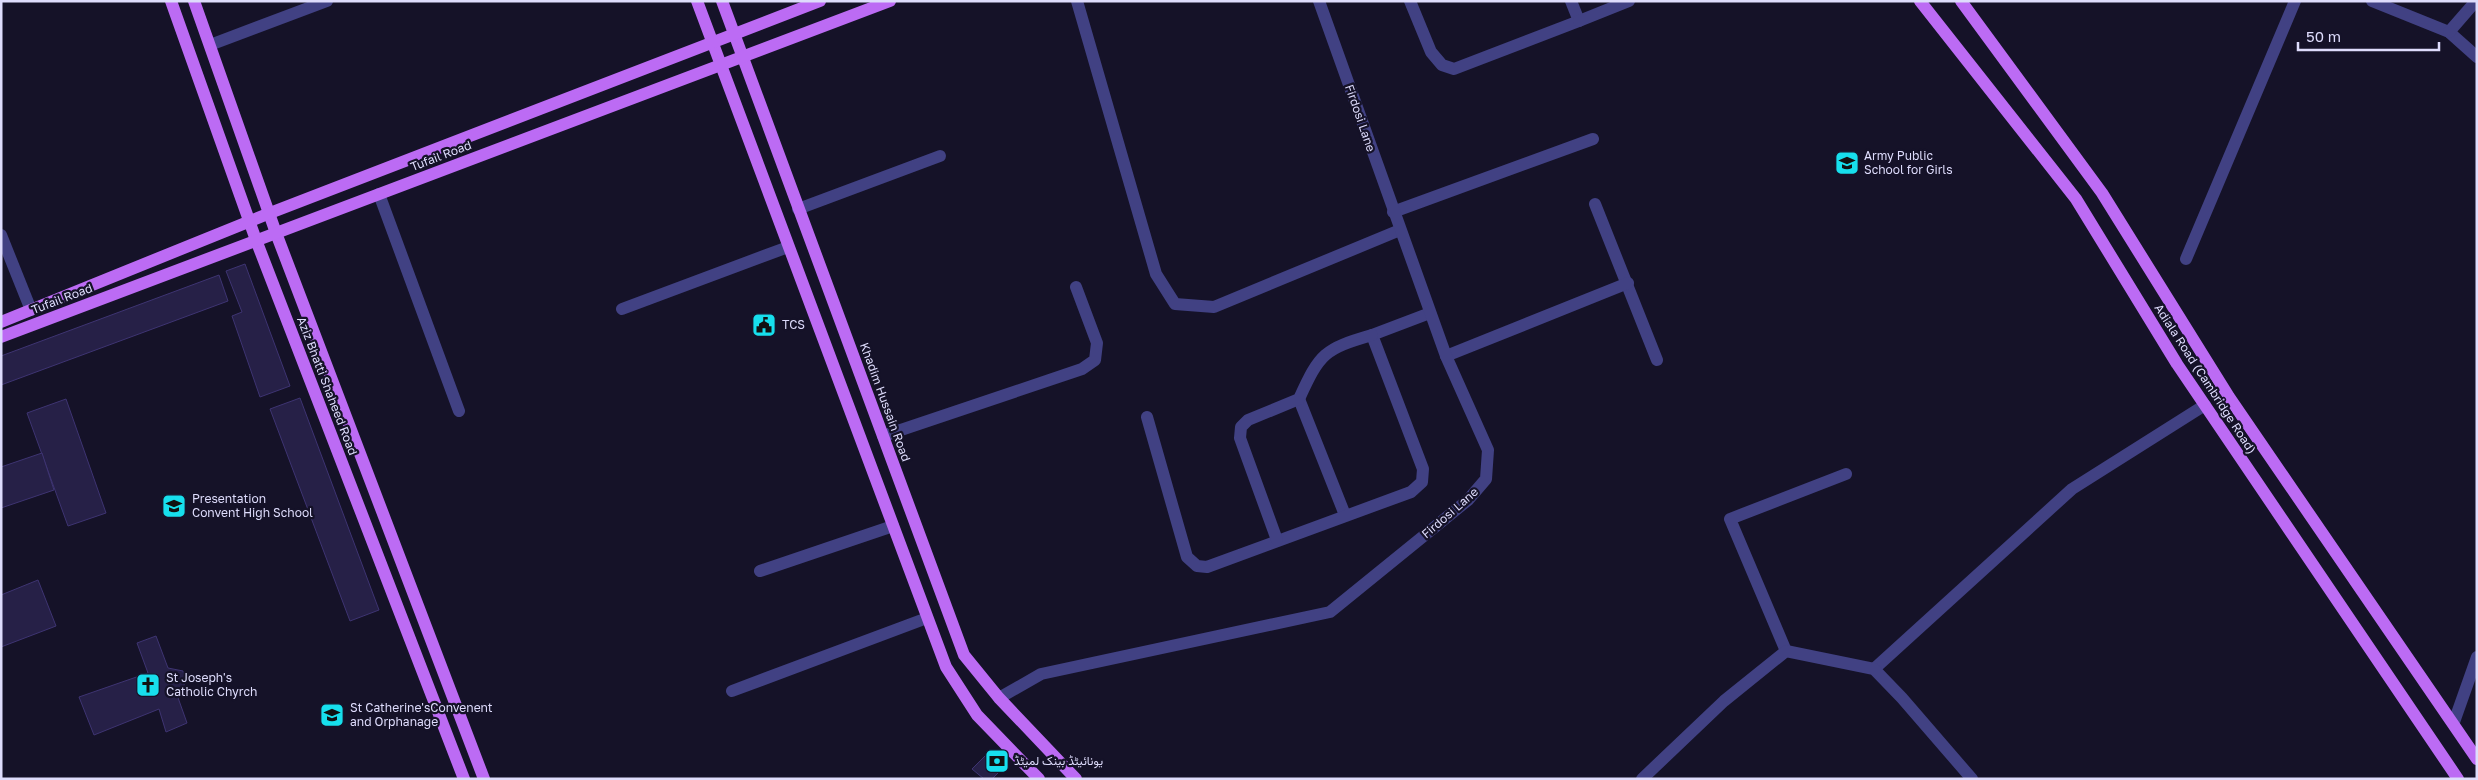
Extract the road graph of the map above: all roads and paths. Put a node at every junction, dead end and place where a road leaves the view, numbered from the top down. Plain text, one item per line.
1 (171, 1) edge
2 (194, 1) edge
3 (327, 1) edge
4 (697, 1) edge
5 (722, 1) edge
6 (820, 1) edge
7 (890, 1) edge
8 (1077, 1) edge
9 (1319, 1) edge
10 (1410, 1) edge
11 (1571, 1) edge
12 (1629, 1) edge
13 (1920, 1) edge
14 (1961, 1) edge
15 (2295, 1) edge
16 (2372, 1) edge
17 (2476, 1) edge
18 (1579, 21) junction
19 (2449, 32) junction
20 (734, 34) junction
21 (712, 43) junction
22 (210, 45) junction
23 (741, 56) junction
24 (2477, 57) edge
25 (720, 64) junction
26 (1593, 139) dead end
27 (940, 156) dead end
28 (379, 194) junction
29 (1595, 204) dead end
30 (798, 209) junction
31 (1393, 212) junction
32 (270, 213) junction
33 (250, 221) junction
34 (1400, 230) junction
35 (276, 233) junction
36 (1, 235) edge
37 (256, 240) junction
38 (788, 247) junction
39 (2186, 259) dead end
40 (1628, 283) junction
41 (1076, 287) dead end
42 (622, 308) dead end
43 (31, 310) junction
44 (1430, 313) junction
45 (1, 322) edge
46 (1372, 335) junction
47 (1, 337) edge
48 (1446, 356) junction
49 (1657, 360) dead end
50 (1300, 398) junction
51 (2205, 405) junction
52 (459, 411) dead end
53 (1147, 417) dead end
54 (883, 436) junction
55 (1846, 474) dead end
56 (1345, 515) junction
57 (893, 526) junction
58 (1277, 540) junction
59 (760, 571) dead end
60 (927, 618) junction
61 (1786, 651) junction
62 (2477, 657) edge
63 (1874, 669) junction
64 (732, 690) dead end
65 (1000, 698) junction
66 (2454, 722) junction
67 (2477, 759) edge
68 (464, 779) edge
69 (484, 779) edge
70 (1039, 779) edge
71 (1076, 779) edge
72 (1642, 779) edge
73 (1972, 779) edge
74 (2458, 779) edge

1 - 33 main road, Aziz Bhatti Shaheed Road
2 - 22 main road, Aziz Bhatti Shaheed Road
3 - 22 street
4 - 21 main road
5 - 20 main road, Khadim Hussain Road
6 - 20 main road, Tufail Road
7 - 23 main road, Tufail Road
8 - 34 street
9 - 31 street, Firdosi Lane
10 - 18 street
11 - 18 street
12 - 18 street
13 - 51 main road, Adiala Road (Cambridge Road)
14 - 66 main road, Adiala Road (Cambridge Road)
15 - 39 street
16 - 19 street
17 - 19 street
19 - 24 street
20 - 21 main road, Tufail Road
20 - 23 main road, Khadim Hussain Road
21 - 25 main road
21 - 32 main road, Tufail Road
22 - 32 main road, Aziz Bhatti Shaheed Road
23 - 25 main road, Tufail Road
23 - 30 main road, Khadim Hussain Road
25 - 28 main road, Tufail Road
25 - 38 main road
26 - 31 street
27 - 30 street
28 - 35 main road, Tufail Road
28 - 52 street
29 - 40 street
30 - 54 main road, Khadim Hussain Road
31 - 34 street, Firdosi Lane
32 - 33 main road, Tufail Road
32 - 35 main road, Aziz Bhatti Shaheed Road
33 - 37 main road, Aziz Bhatti Shaheed Road
33 - 43 main road, Tufail Road
34 - 44 street, Firdosi Lane
35 - 37 main road, Tufail Road
35 - 69 main road, Aziz Bhatti Shaheed Road
36 - 43 street
37 - 47 main road, Tufail Road
37 - 68 main road, Aziz Bhatti Shaheed Road
38 - 42 street
38 - 57 main road
40 - 48 street
40 - 49 street
41 - 54 street
43 - 45 main road, Tufail Road
44 - 46 street
44 - 48 street, Firdosi Lane
46 - 50 street
46 - 56 street
48 - 65 street, Firdosi Lane
50 - 56 street
50 - 58 street
51 - 63 street
51 - 74 main road, Adiala Road (Cambridge Road)
53 - 58 street
54 - 65 main road, Khadim Hussain Road
55 - 61 street
56 - 58 street
57 - 59 street
57 - 60 main road
60 - 64 street
60 - 70 main road
61 - 63 street
61 - 72 street
62 - 66 street
63 - 73 street
65 - 71 main road, Khadim Hussain Road
66 - 67 main road, Adiala Road (Cambridge Road)

